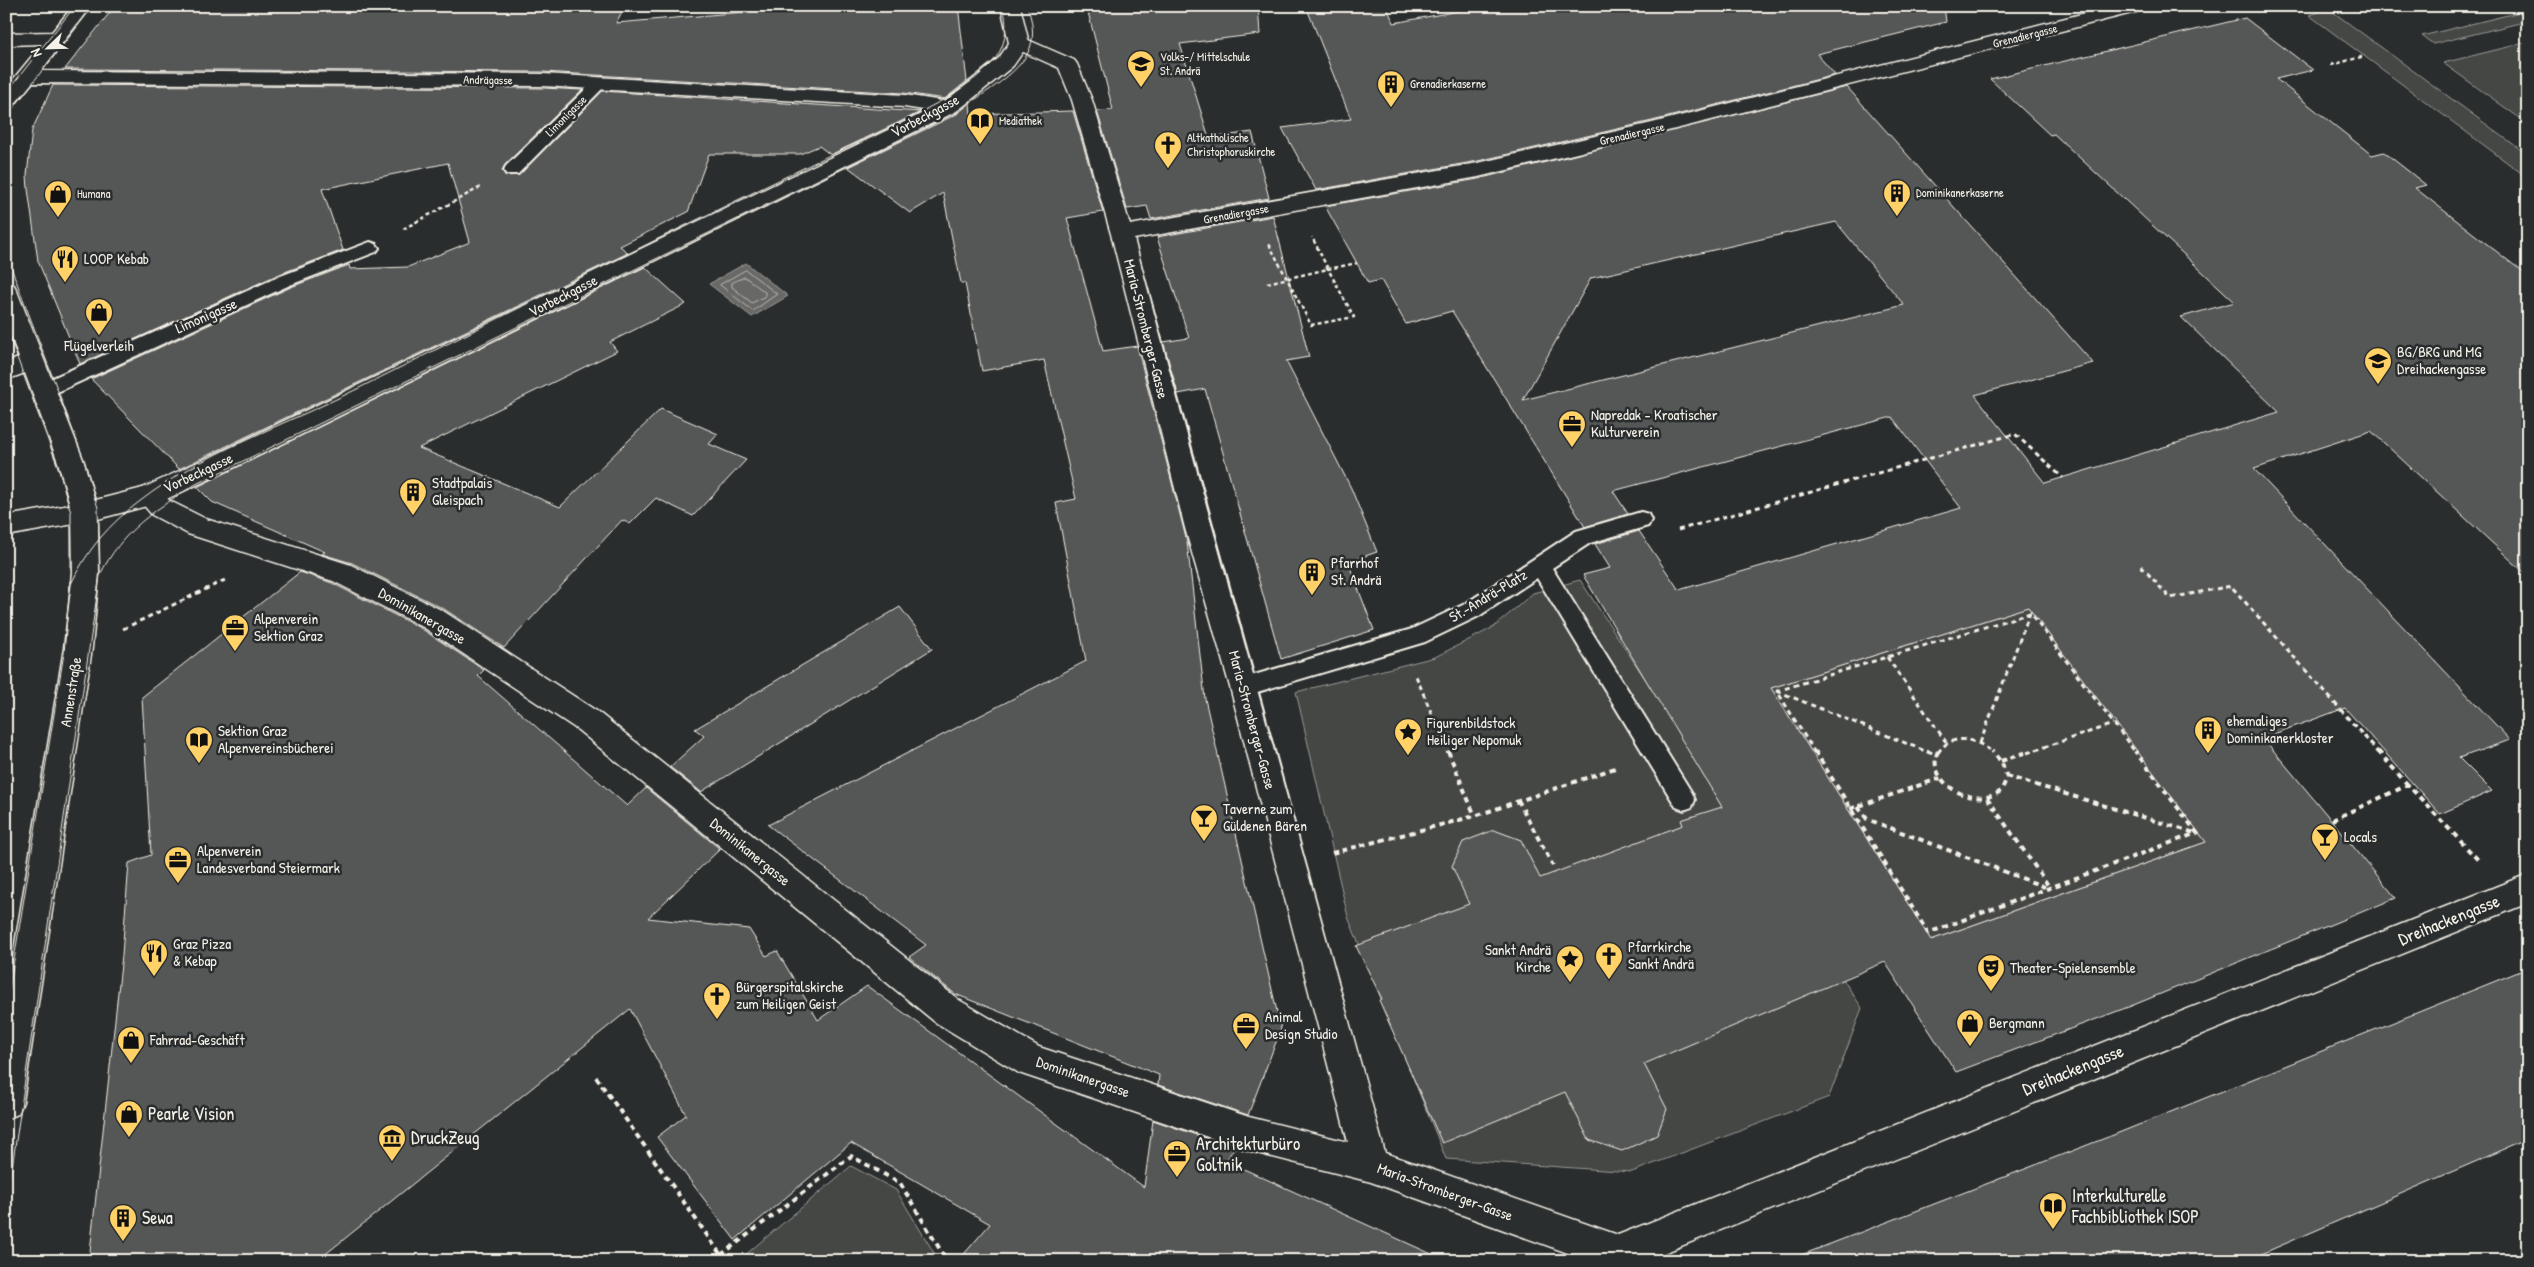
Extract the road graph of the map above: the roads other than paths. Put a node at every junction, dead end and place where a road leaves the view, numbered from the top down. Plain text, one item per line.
1 (1010, 6) edge
2 (2137, 6) edge
3 (79, 12) edge
4 (58, 38) junction
5 (6, 39) edge
6 (1019, 43) junction
7 (26, 77) junction
8 (599, 84) junction
9 (6, 102) edge
10 (949, 108) junction
11 (512, 170) road end
12 (1122, 234) junction
13 (370, 248) road end
14 (6, 291) edge
15 (33, 362) junction
16 (6, 371) edge
17 (44, 390) junction
18 (149, 496) junction
19 (85, 512) junction
20 (1641, 520) road end
21 (6, 526) edge
22 (1540, 565) junction
23 (1244, 687) junction
24 (1684, 800) dead end
25 (2528, 888) edge
26 (6, 1102) edge
27 (1371, 1166) junction
28 (1622, 1257) edge

1 - 6 street
2 - 12 street, Grenadiergasse
3 - 4 street
4 - 5 street
4 - 7 street
6 - 10 street, Vorbeckgasse
6 - 12 street, Maria-Stromberger-Gasse
7 - 8 street, Andrägasse
7 - 9 street
8 - 10 street, Andrägasse
8 - 11 lane, Limonigasse
10 - 18 street, Vorbeckgasse
12 - 23 street, Maria-Stromberger-Gasse
13 - 17 lane, Limonigasse
14 - 15 street, Annenstraße
15 - 16 street
15 - 17 street, Annenstraße
17 - 19 street, Annenstraße
18 - 19 street, Vorbeckgasse
18 - 27 street, Dominikanergasse
19 - 21 street, Vorbeckgasse
19 - 26 street, Annenstraße
20 - 22 lane, St.-Andrä-Platz
22 - 23 lane, St.-Andrä-Platz
22 - 24 lane
23 - 27 street, Maria-Stromberger-Gasse
25 - 28 street, Dreihackengasse
27 - 28 street, Maria-Stromberger-Gasse

